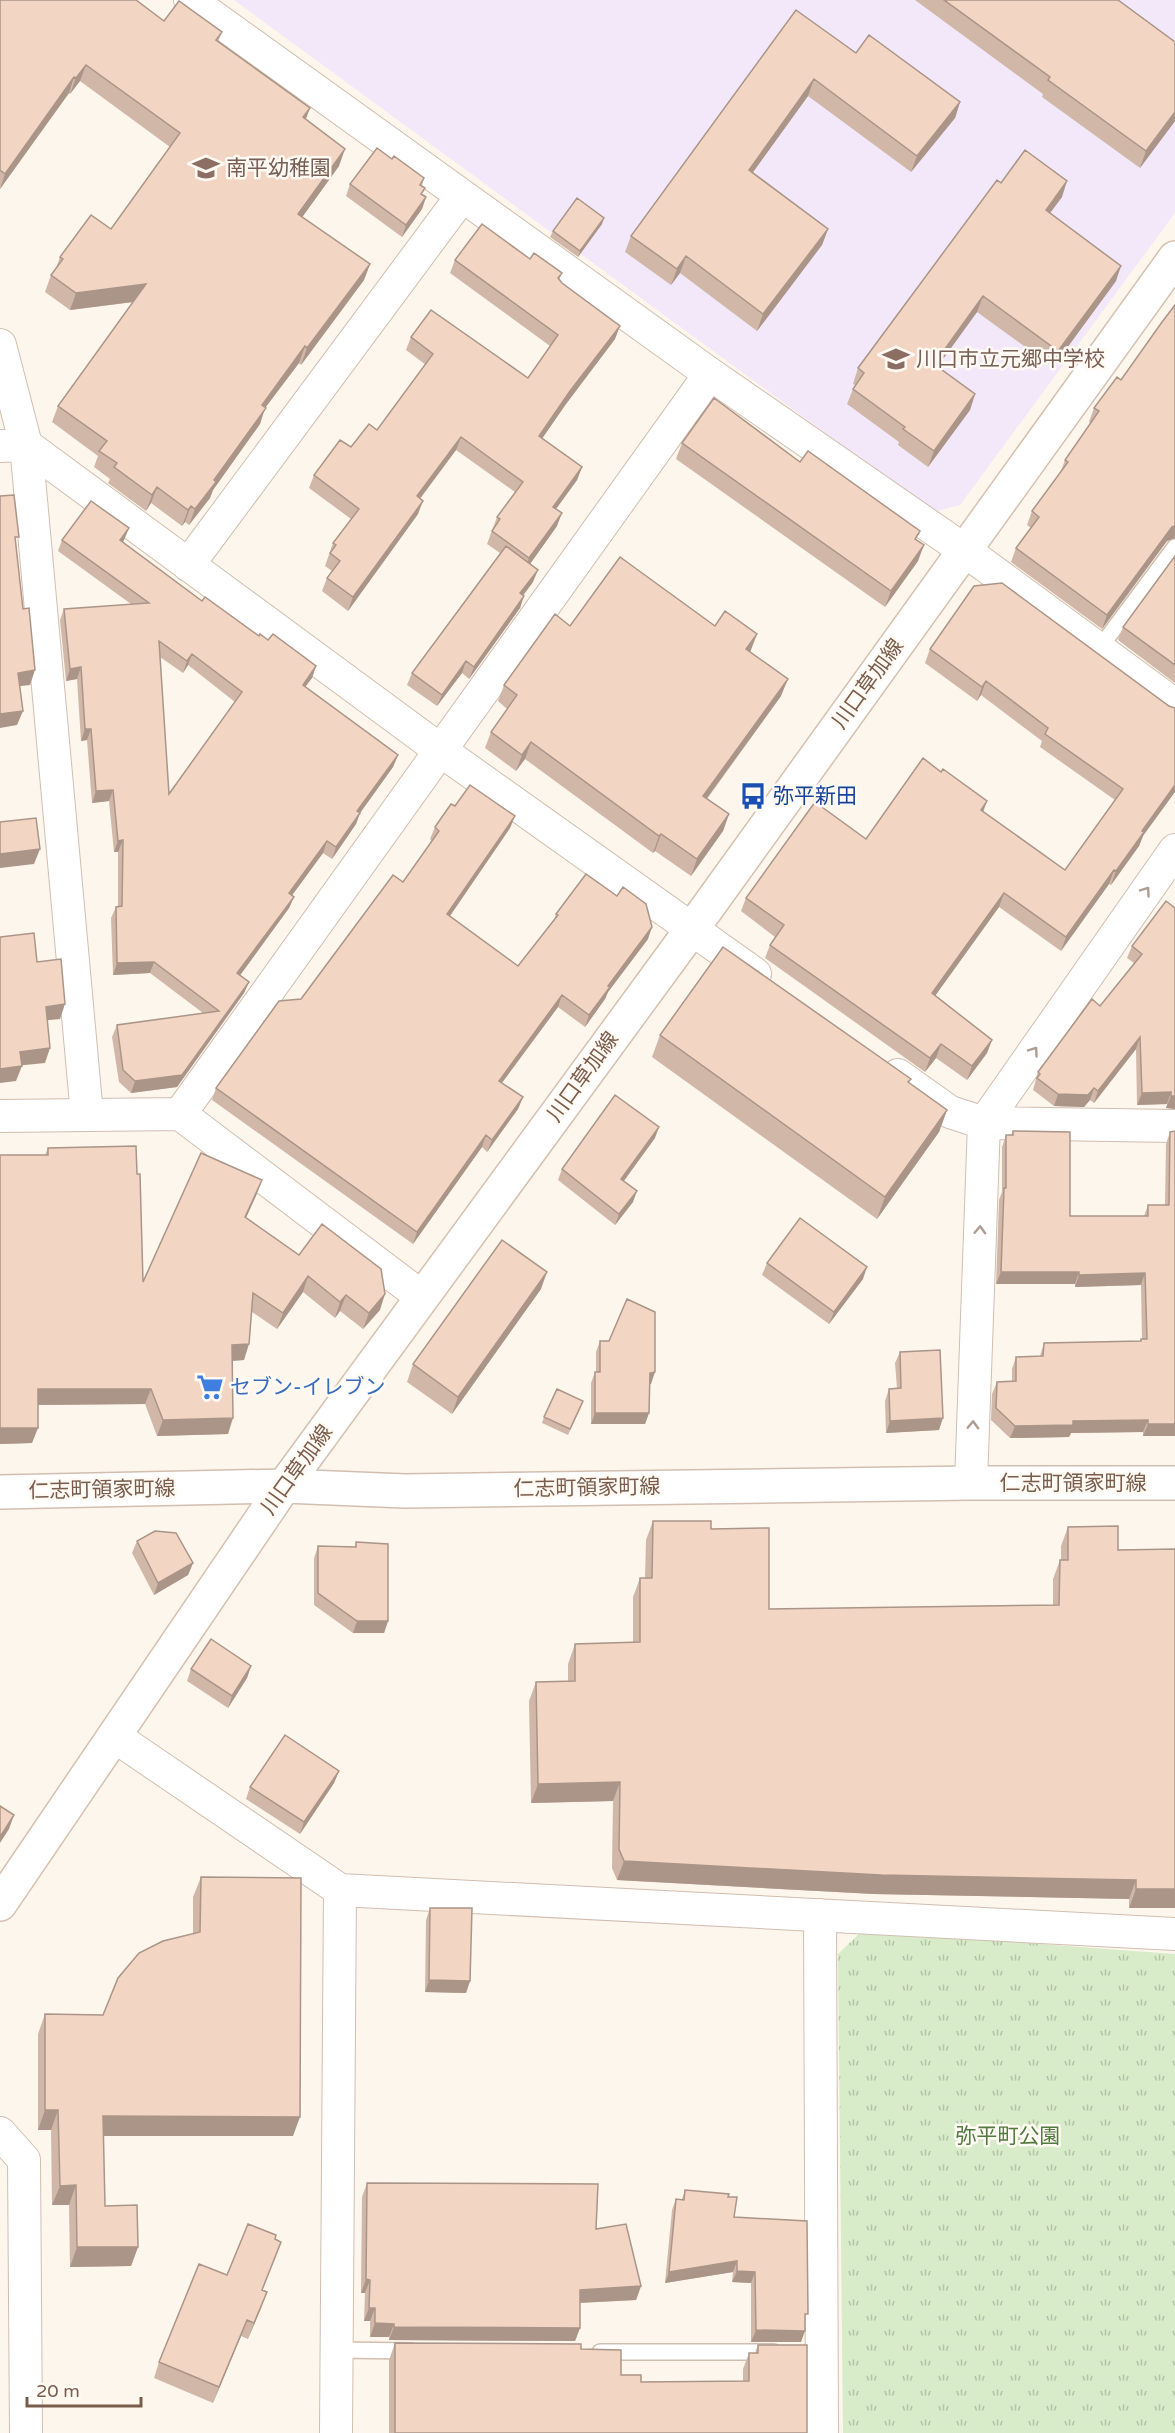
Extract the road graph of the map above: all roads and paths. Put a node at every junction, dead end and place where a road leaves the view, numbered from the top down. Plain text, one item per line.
1 (190, 0) edge
2 (462, 196) junction
3 (1175, 258) edge
4 (0, 345) edge
5 (710, 374) junction
6 (13, 446) edge
7 (1175, 547) edge
8 (964, 550) junction
9 (188, 565) junction
10 (1099, 649) junction
11 (1175, 705) edge
12 (440, 750) junction
13 (1175, 850) edge
14 (692, 929) junction
15 (778, 990) edge
16 (873, 1058) edge
17 (180, 1114) junction
18 (87, 1115) junction
19 (0, 1116) edge
20 (984, 1123) junction
21 (1175, 1126) edge
22 (422, 1297) junction
23 (971, 1483) junction
24 (1175, 1483) edge
25 (284, 1486) junction
26 (0, 1492) edge
27 (114, 1736) junction
28 (340, 1890) junction
29 (0, 1904) edge
30 (820, 1915) junction
31 (1175, 1934) edge
32 (0, 2133) edge
33 (337, 2350) junction
34 (431, 2351) edge
35 (585, 2351) edge
36 (787, 2352) edge
37 (26, 2433) edge
38 (336, 2433) edge
39 (822, 2433) edge

1 - 2 street
2 - 5 street
2 - 9 street
3 - 8 main road, 川口草加線
4 - 6 street
5 - 8 street
5 - 12 street
6 - 9 street
6 - 18 street
7 - 10 lane
8 - 10 street
8 - 14 main road, 川口草加線
9 - 12 street
10 - 11 street
12 - 14 street
12 - 17 street
20 -> 13 street
14 - 15 street
14 - 22 main road, 川口草加線
16 - 20 street
17 - 18 street
17 - 22 street
18 - 19 street
20 - 21 street
23 -> 20 street
22 - 25 main road, 川口草加線
23 - 24 main road, 仁志町領家町線
23 - 25 main road, 仁志町領家町線
25 - 26 main road, 仁志町領家町線
25 - 27 main road, 川口草加線
27 - 28 street
27 - 29 main road, 川口草加線
28 - 30 street
28 - 33 street
30 - 31 street
30 - 39 street
32 - 37 street
33 - 34 lane
33 - 38 street
35 - 36 lane

